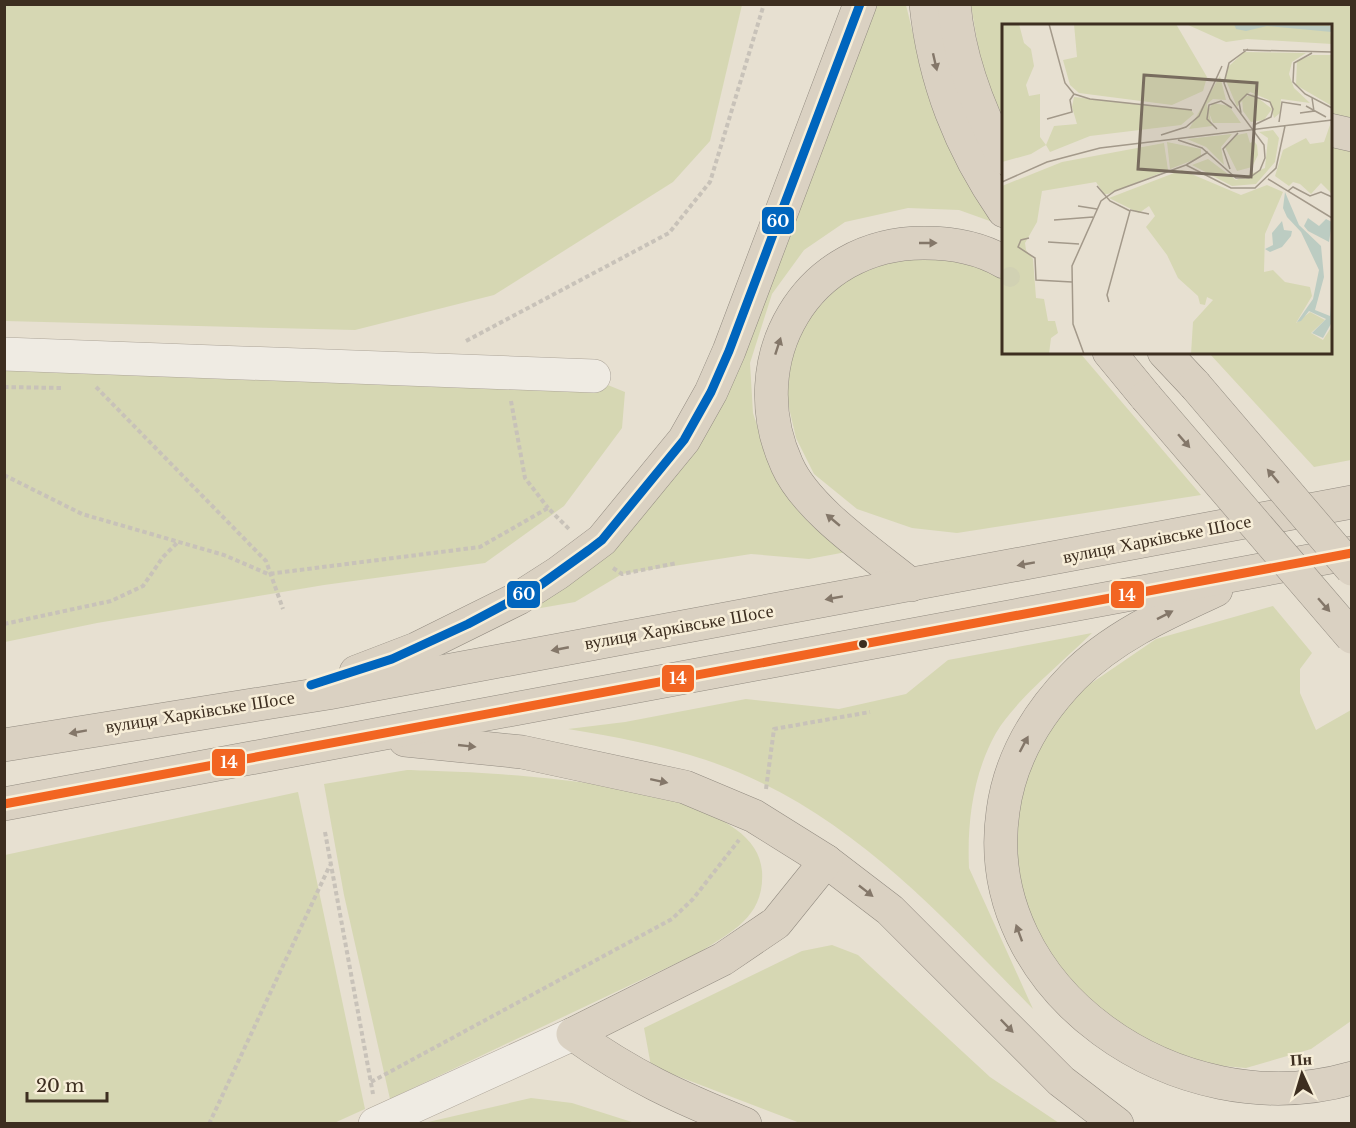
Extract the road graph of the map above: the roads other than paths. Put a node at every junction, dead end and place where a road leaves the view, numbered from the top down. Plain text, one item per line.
1 (860, 4) edge
2 (926, 4) edge
3 (954, 4) edge
4 (1332, 130) edge
5 (1352, 135) edge
6 (1002, 154) edge
7 (1002, 208) edge
8 (1002, 261) edge
9 (4, 354) edge
10 (1111, 354) edge
11 (1166, 354) edge
12 (1182, 354) edge
13 (594, 376) dead end
14 (1195, 385) junction
15 (1350, 502) edge
16 (1352, 553) edge
17 (1274, 566) junction
18 (1352, 569) edge
19 (911, 585) junction
20 (1352, 637) edge
21 (158, 718) junction
22 (367, 736) junction
23 (4, 745) edge
24 (4, 804) edge
25 (826, 861) junction
26 (573, 1034) junction
27 (1352, 1078) edge
28 (377, 1123) edge
29 (745, 1124) edge
30 (1117, 1124) edge

1 - 21 highway
2 -> 7 highway
3 - 6 highway
4 - 5 highway
19 -> 8 highway
9 - 13 street
10 -> 20 highway, bridge
11 - 14 highway
12 - 14 highway
18 -> 14 highway, bridge
15 -> 19 highway, вулиця Харківське Шосе
16 - 17 highway
17 - 22 highway
27 -> 17 highway
19 -> 21 highway, вулиця Харківське Шосе
21 -> 23 highway, вулиця Харківське Шосе
22 - 24 highway
22 -> 25 highway
25 - 26 highway
25 -> 30 highway
26 - 28 street
26 - 29 highway

